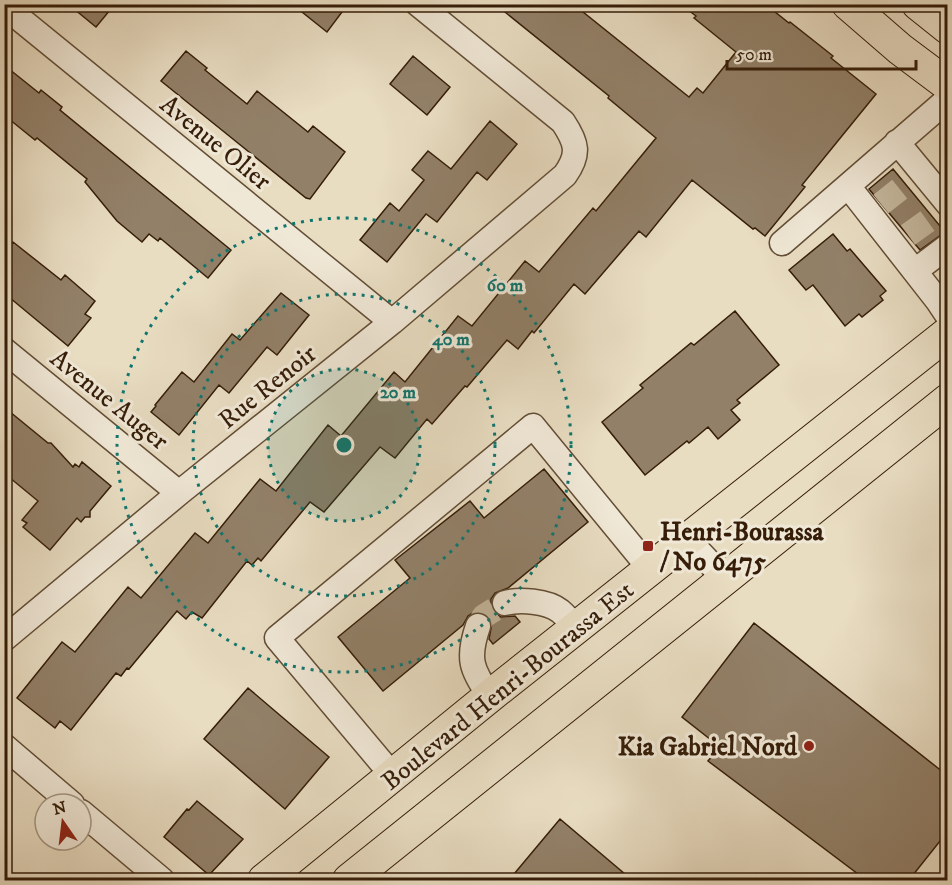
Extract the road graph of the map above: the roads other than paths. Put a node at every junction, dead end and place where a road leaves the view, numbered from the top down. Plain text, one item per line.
1 (418, 4) edge
2 (918, 4) edge
3 (4, 6) edge
4 (862, 9) edge
5 (948, 28) edge
6 (948, 85) edge
7 (948, 99) edge
8 (897, 142) junction
9 (848, 186) junction
10 (943, 209) edge
11 (782, 243) dead end
12 (948, 246) edge
13 (915, 271) junction
14 (948, 316) edge
15 (392, 322) junction
16 (948, 333) edge
17 (4, 350) edge
18 (948, 400) edge
19 (179, 493) junction
20 (688, 540) junction
21 (651, 570) junction
22 (725, 579) junction
23 (505, 603) tunnel mouth
24 (478, 626) tunnel mouth
25 (577, 629) junction
26 (4, 639) edge
27 (490, 696) junction
28 (4, 746) edge
29 (393, 776) junction
30 (58, 792) edge
31 (93, 822) edge
32 (162, 880) edge
33 (264, 880) edge
34 (349, 880) edge

1 - 15 street, Rue Renoir
2 - 5 main road
3 - 15 street, Avenue Olier
4 - 6 main road
7 - 8 street
8 - 9 street
8 - 10 street
9 - 11 street
9 - 13 street
12 - 13 street
13 - 14 street
15 - 19 street, Rue Renoir
16 - 20 main road, Boulevard Henri-Bourassa Est
17 - 19 street, Avenue Auger
18 - 22 main road, Boulevard Henri-Bourassa Est
19 - 26 street, Rue Renoir
20 - 21 main road, Boulevard Henri-Bourassa Est
20 - 22 street
21 - 25 main road, Boulevard Henri-Bourassa Est
21 - 29 street
22 - 34 main road, Boulevard Henri-Bourassa Est
23 - 25 street
24 - 27 street
25 - 27 main road, Boulevard Henri-Bourassa Est
27 - 29 main road, Boulevard Henri-Bourassa Est
28 - 30 street
29 - 33 main road, Boulevard Henri-Bourassa Est
31 - 32 street

